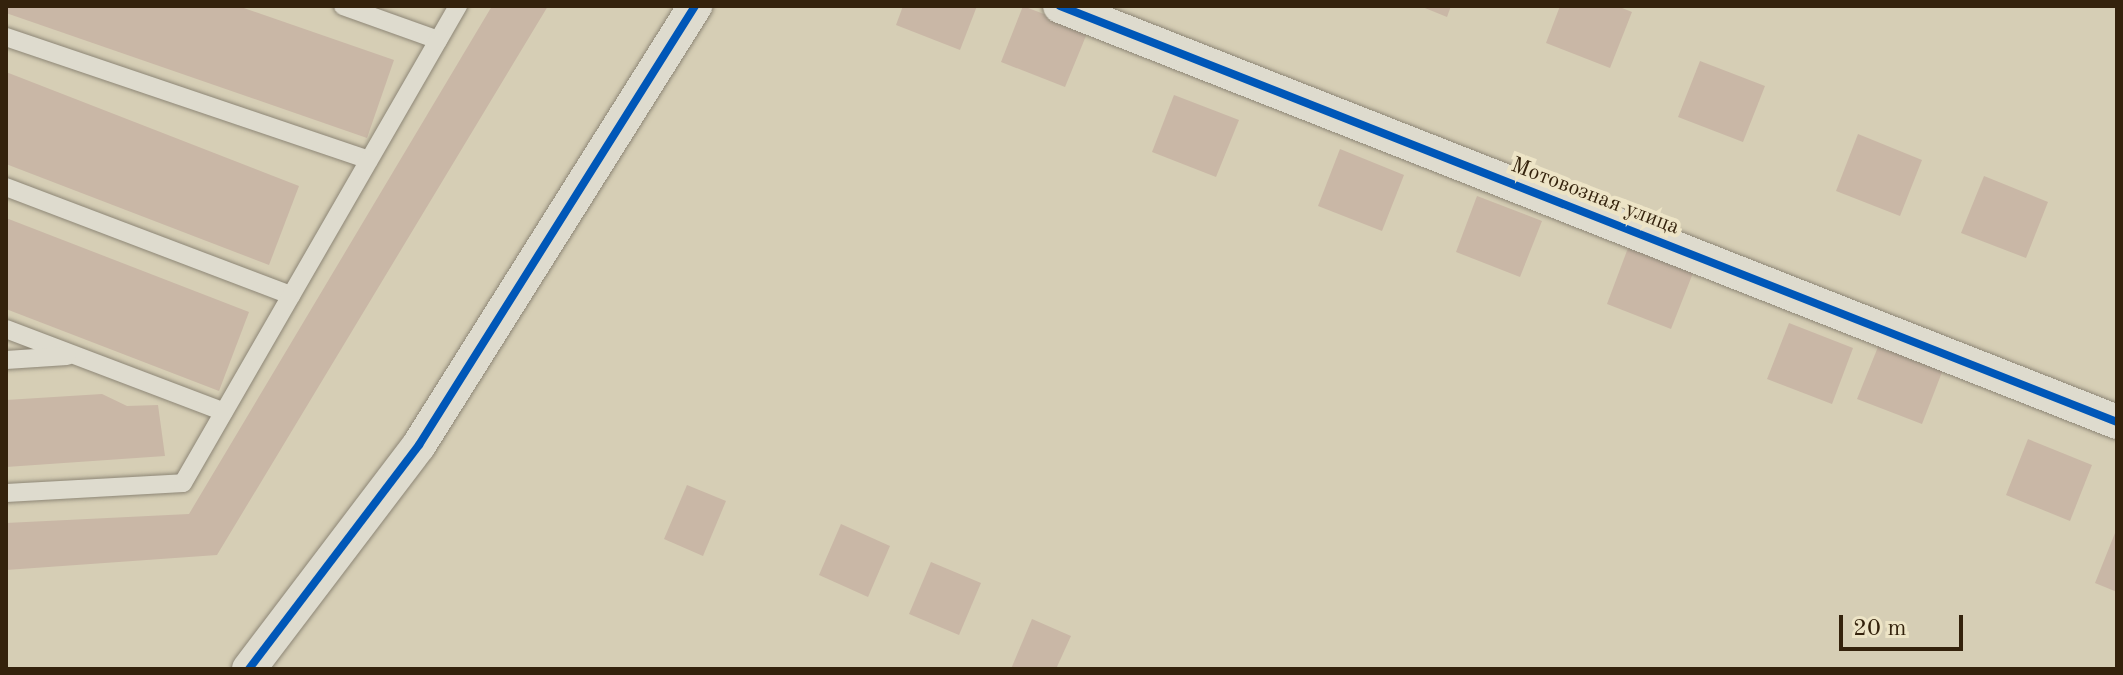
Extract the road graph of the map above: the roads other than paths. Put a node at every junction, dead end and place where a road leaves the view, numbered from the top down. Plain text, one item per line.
1 (343, 6) edge
2 (458, 6) edge
3 (695, 6) edge
4 (1060, 6) edge
5 (6, 37) edge
6 (438, 40) junction
7 (369, 160) junction
8 (6, 187) edge
9 (291, 295) junction
10 (6, 329) edge
11 (76, 356) junction
12 (6, 360) edge
13 (224, 412) junction
14 (2117, 422) edge
15 (6, 493) edge
16 (249, 669) edge

1 - 6 lane
2 - 6 lane
3 - 16 street
4 - 14 street, Мотовозная улица
5 - 7 lane
6 - 7 lane
7 - 9 lane
8 - 9 lane
9 - 13 lane
10 - 11 lane
11 - 12 lane
11 - 13 lane
13 - 15 lane

